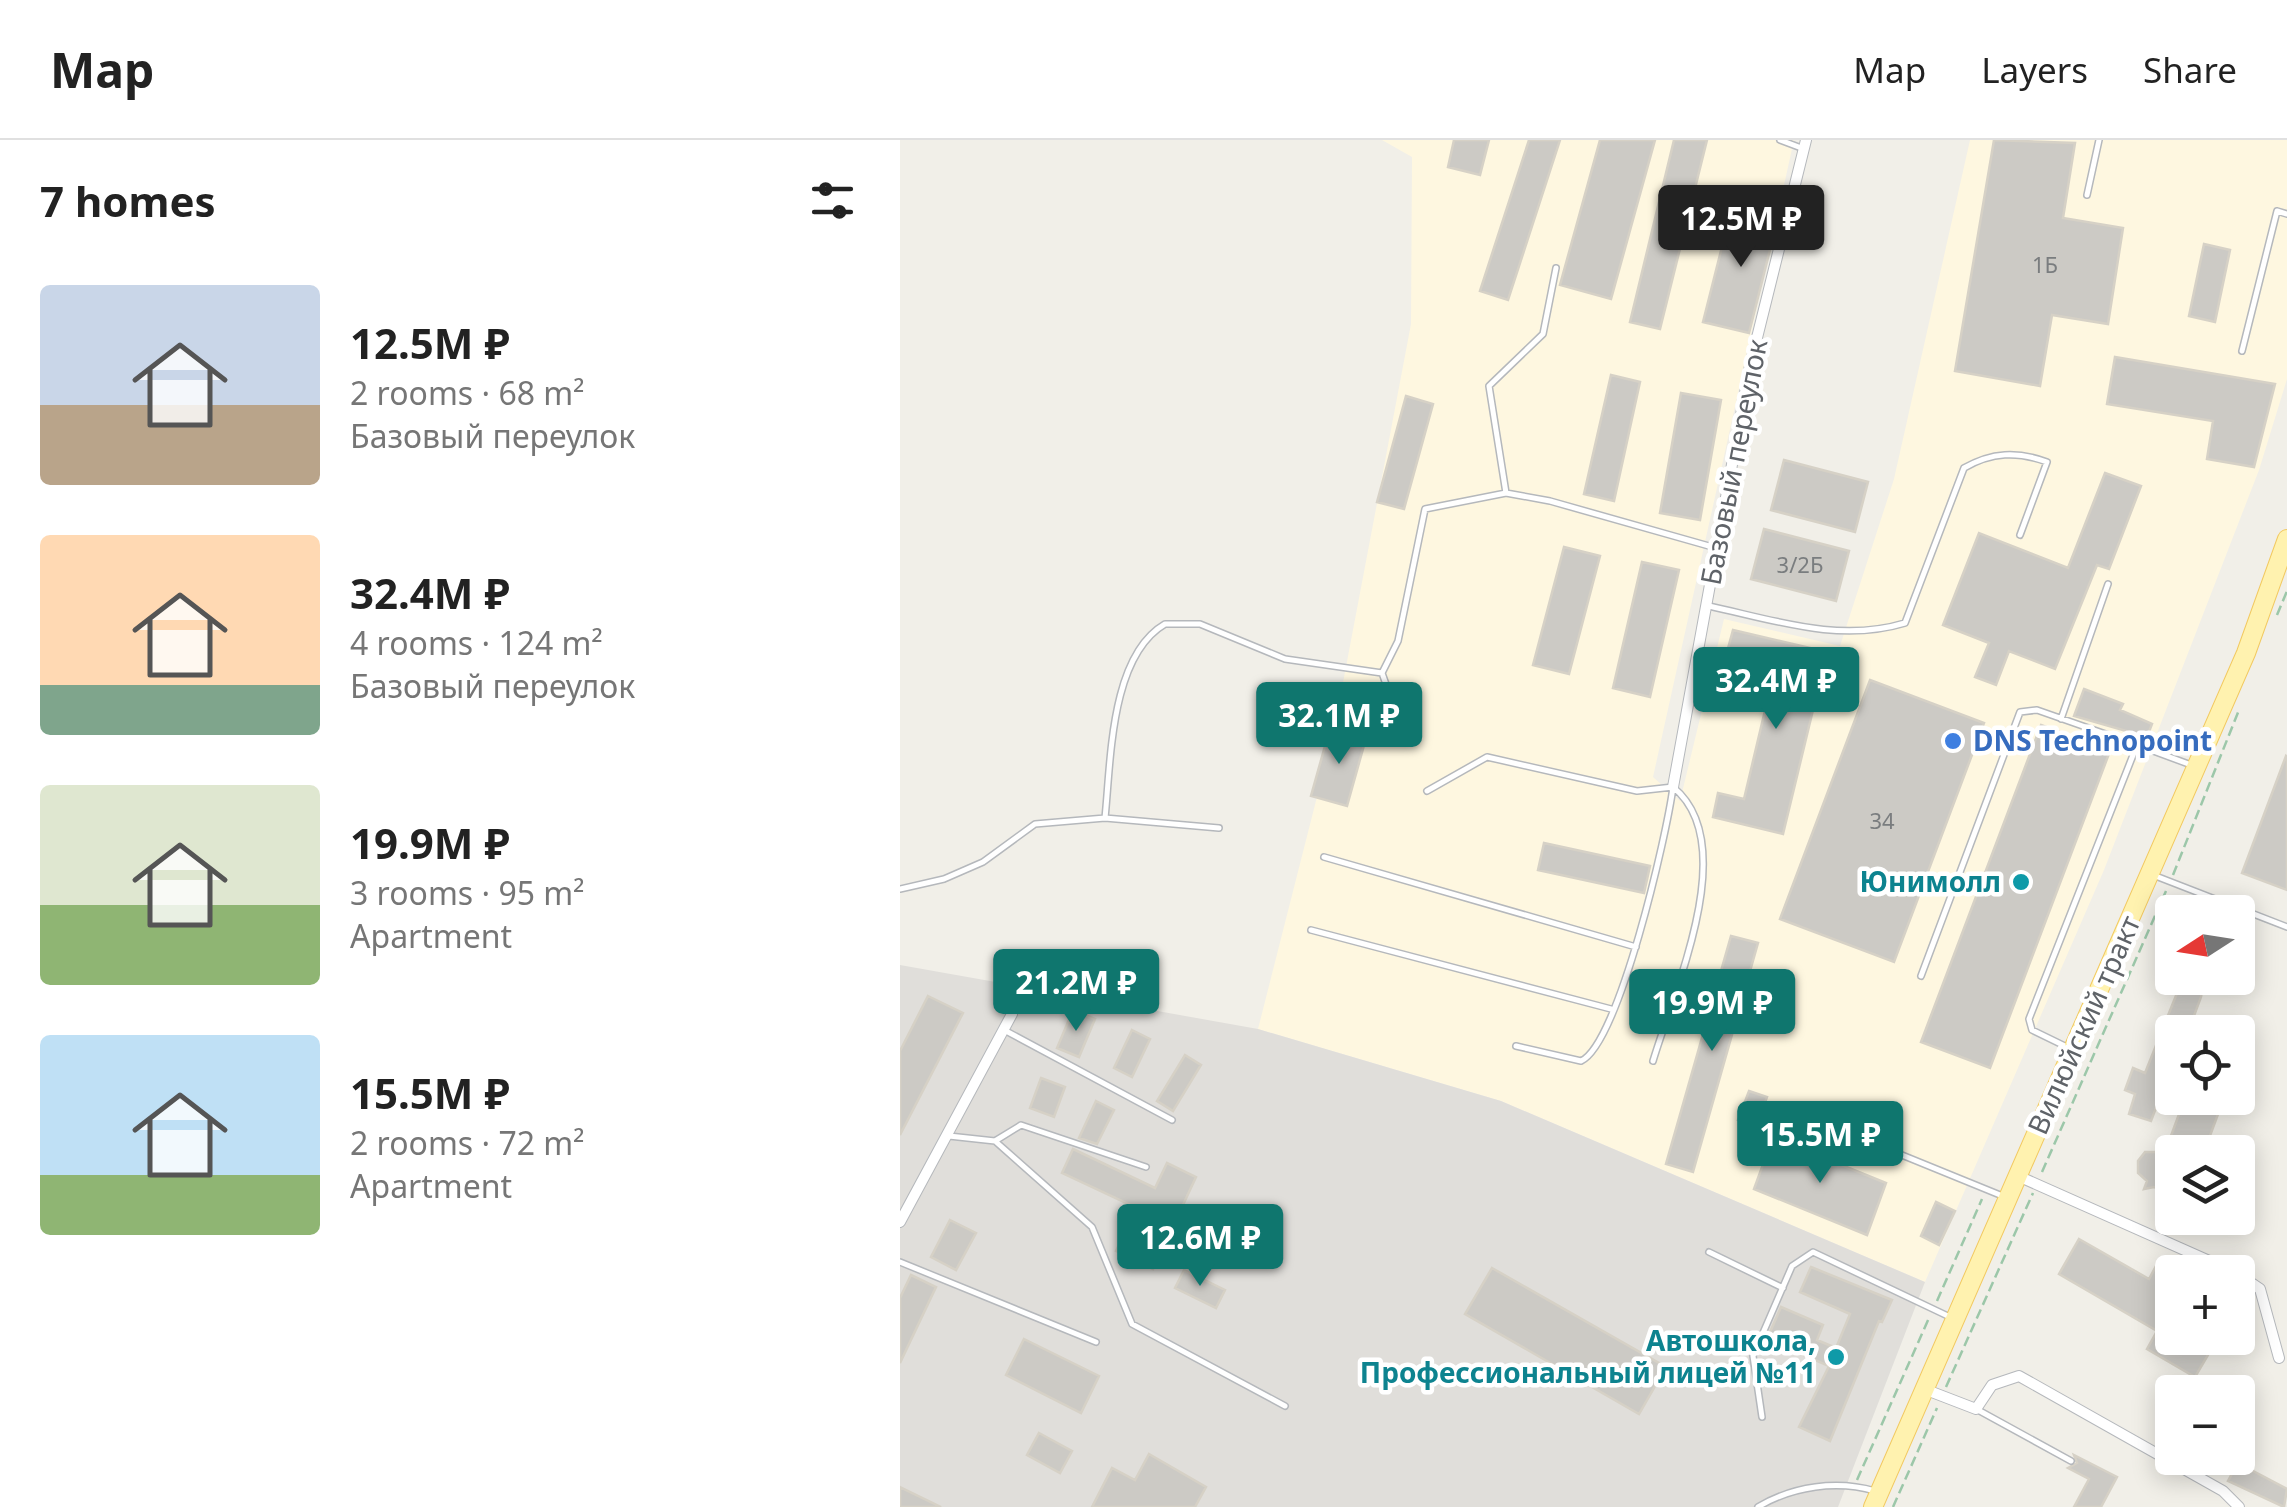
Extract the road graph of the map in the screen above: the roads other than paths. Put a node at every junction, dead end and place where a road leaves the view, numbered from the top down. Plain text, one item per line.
1 (1780, 140) edge
2 (2099, 140) edge
3 (1805, 145) edge
4 (2087, 196) dead end
5 (2287, 214) edge
6 (1556, 268) dead end
7 (2242, 351) dead end
8 (1506, 494) junction
9 (2020, 535) dead end
10 (2287, 539) edge
11 (1716, 548) junction
12 (2108, 584) dead end
13 (1706, 605) junction
14 (1382, 673) junction
15 (2061, 719) junction
16 (1408, 730) dead end
17 (2137, 746) junction
18 (2196, 766) junction
19 (1673, 788) junction
20 (1427, 791) dead end
21 (1105, 818) junction
22 (1220, 828) dead end
23 (1324, 857) dead end
24 (2150, 874) junction
25 (900, 889) edge
26 (2287, 927) edge
27 (1311, 930) dead end
28 (1636, 947) junction
29 (1920, 976) dead end
30 (1611, 1009) junction
31 (1012, 1014) dead end
32 (1004, 1030) junction
33 (1516, 1046) dead end
34 (2073, 1050) junction
35 (1653, 1061) dead end
36 (1811, 1118) dead end
37 (1172, 1120) dead end
38 (946, 1136) junction
39 (995, 1141) junction
40 (1146, 1167) dead end
41 (2018, 1176) junction
42 (2008, 1198) junction
43 (900, 1222) edge
44 (1708, 1252) dead end
45 (2196, 1255) edge
46 (900, 1262) edge
47 (2255, 1286) edge
48 (1783, 1288) junction
49 (1955, 1319) junction
50 (1096, 1342) dead end
51 (2279, 1358) dead end
52 (1933, 1392) junction
53 (1285, 1406) dead end
54 (1976, 1409) junction
55 (1762, 1417) dead end
56 (2071, 1461) dead end
57 (1876, 1500) edge
58 (1758, 1507) edge
59 (2240, 1507) edge

1 - 3 lane
2 - 4 lane
3 - 11 street, Базовый переулок
5 - 7 lane
6 - 8 lane
8 - 11 lane
8 - 14 lane
9 - 13 lane
10 - 18 main road, Вилюйский тракт
11 - 13 street, Базовый переулок
12 - 15 lane
13 - 19 street, Базовый переулок
14 - 16 lane
14 - 21 lane
15 - 17 lane
15 - 29 lane
17 - 18 lane
17 - 34 lane
18 - 24 main road, Вилюйский тракт
19 - 20 lane
19 - 28 lane
19 - 35 lane
21 - 22 lane
21 - 25 lane
23 - 28 lane
24 - 26 lane
24 - 34 main road, Вилюйский тракт
27 - 30 lane
28 - 30 lane
30 - 33 lane
31 - 32 street
32 - 37 lane
32 - 38 street
34 - 41 main road, Вилюйский тракт
36 - 42 lane
38 - 39 lane
38 - 43 street
39 - 40 lane
39 - 53 lane
41 - 42 main road, Вилюйский тракт
41 - 45 street
42 - 49 main road, Вилюйский тракт
44 - 48 lane
46 - 50 lane
47 - 51 street
48 - 49 lane
48 - 55 lane
49 - 52 main road, Вилюйский тракт
52 - 54 street
52 - 57 main road, Вилюйский тракт
54 - 56 lane
54 - 59 street
57 - 58 lane

